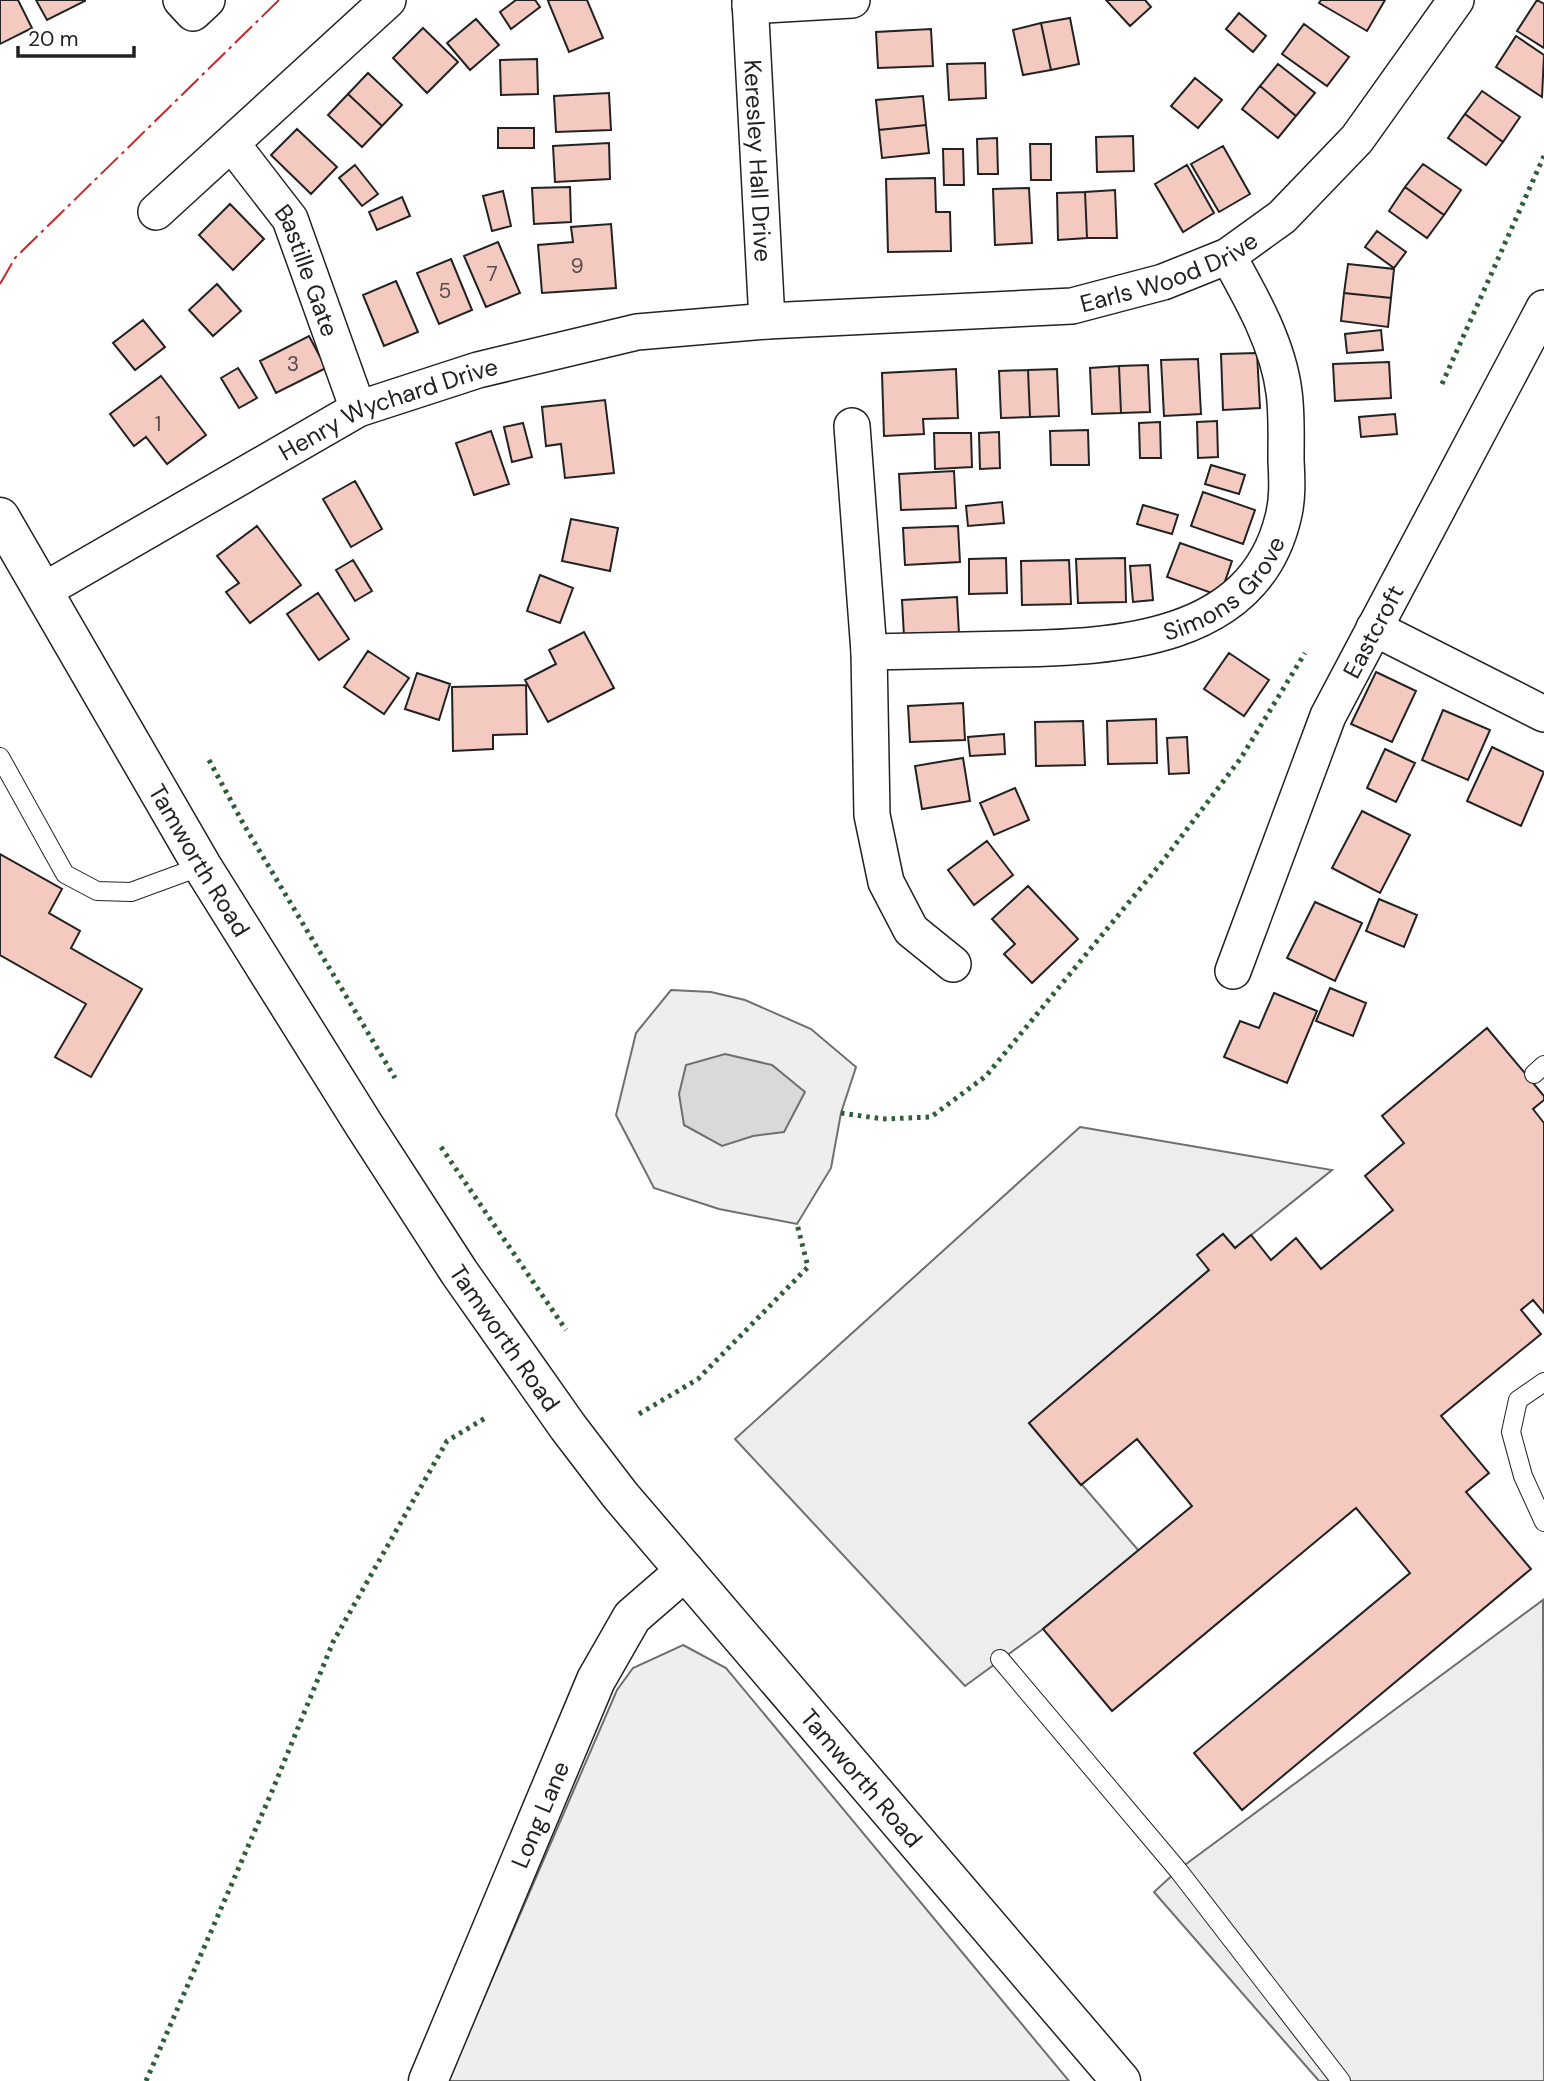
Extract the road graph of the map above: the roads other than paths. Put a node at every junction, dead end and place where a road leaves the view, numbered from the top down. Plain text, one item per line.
1 (388, 0) edge
2 (852, 0) edge
3 (750, 3) edge
4 (1443, 4) edge
5 (232, 144) junction
6 (156, 212) dead end
7 (1228, 256) junction
8 (1544, 308) edge
9 (767, 321) junction
10 (358, 409) junction
11 (852, 426) dead end
12 (0, 517) edge
13 (43, 591) junction
14 (1374, 628) junction
15 (869, 652) junction
16 (1544, 714) edge
17 (0, 757) edge
18 (202, 866) junction
19 (953, 964) dead end
20 (1233, 971) dead end
21 (1544, 1382) edge
22 (1544, 1522) edge
23 (685, 1570) junction
24 (1000, 1659) dead end
25 (428, 2081) edge
26 (1121, 2081) edge
27 (1340, 2081) edge

1 - 5 street
2 - 3 street
3 - 9 street, Keresley Hall Drive
4 - 7 street, Earls Wood Drive
5 - 6 street
5 - 10 street, Bastille Gate
7 - 9 street, Earls Wood Drive
7 - 15 street, Simons Grove
8 - 14 street, Eastcroft
9 - 10 street, Henry Wychard Drive
10 - 13 street, Henry Wychard Drive
11 - 15 street
12 - 13 main road, Tamworth Road
13 - 18 main road, Tamworth Road
14 - 16 street
14 - 20 street, Eastcroft
15 - 19 street
17 - 18 lane
18 - 23 main road, Tamworth Road
21 - 22 lane
23 - 25 main road, Long Lane
23 - 26 main road, Tamworth Road
24 - 27 lane

